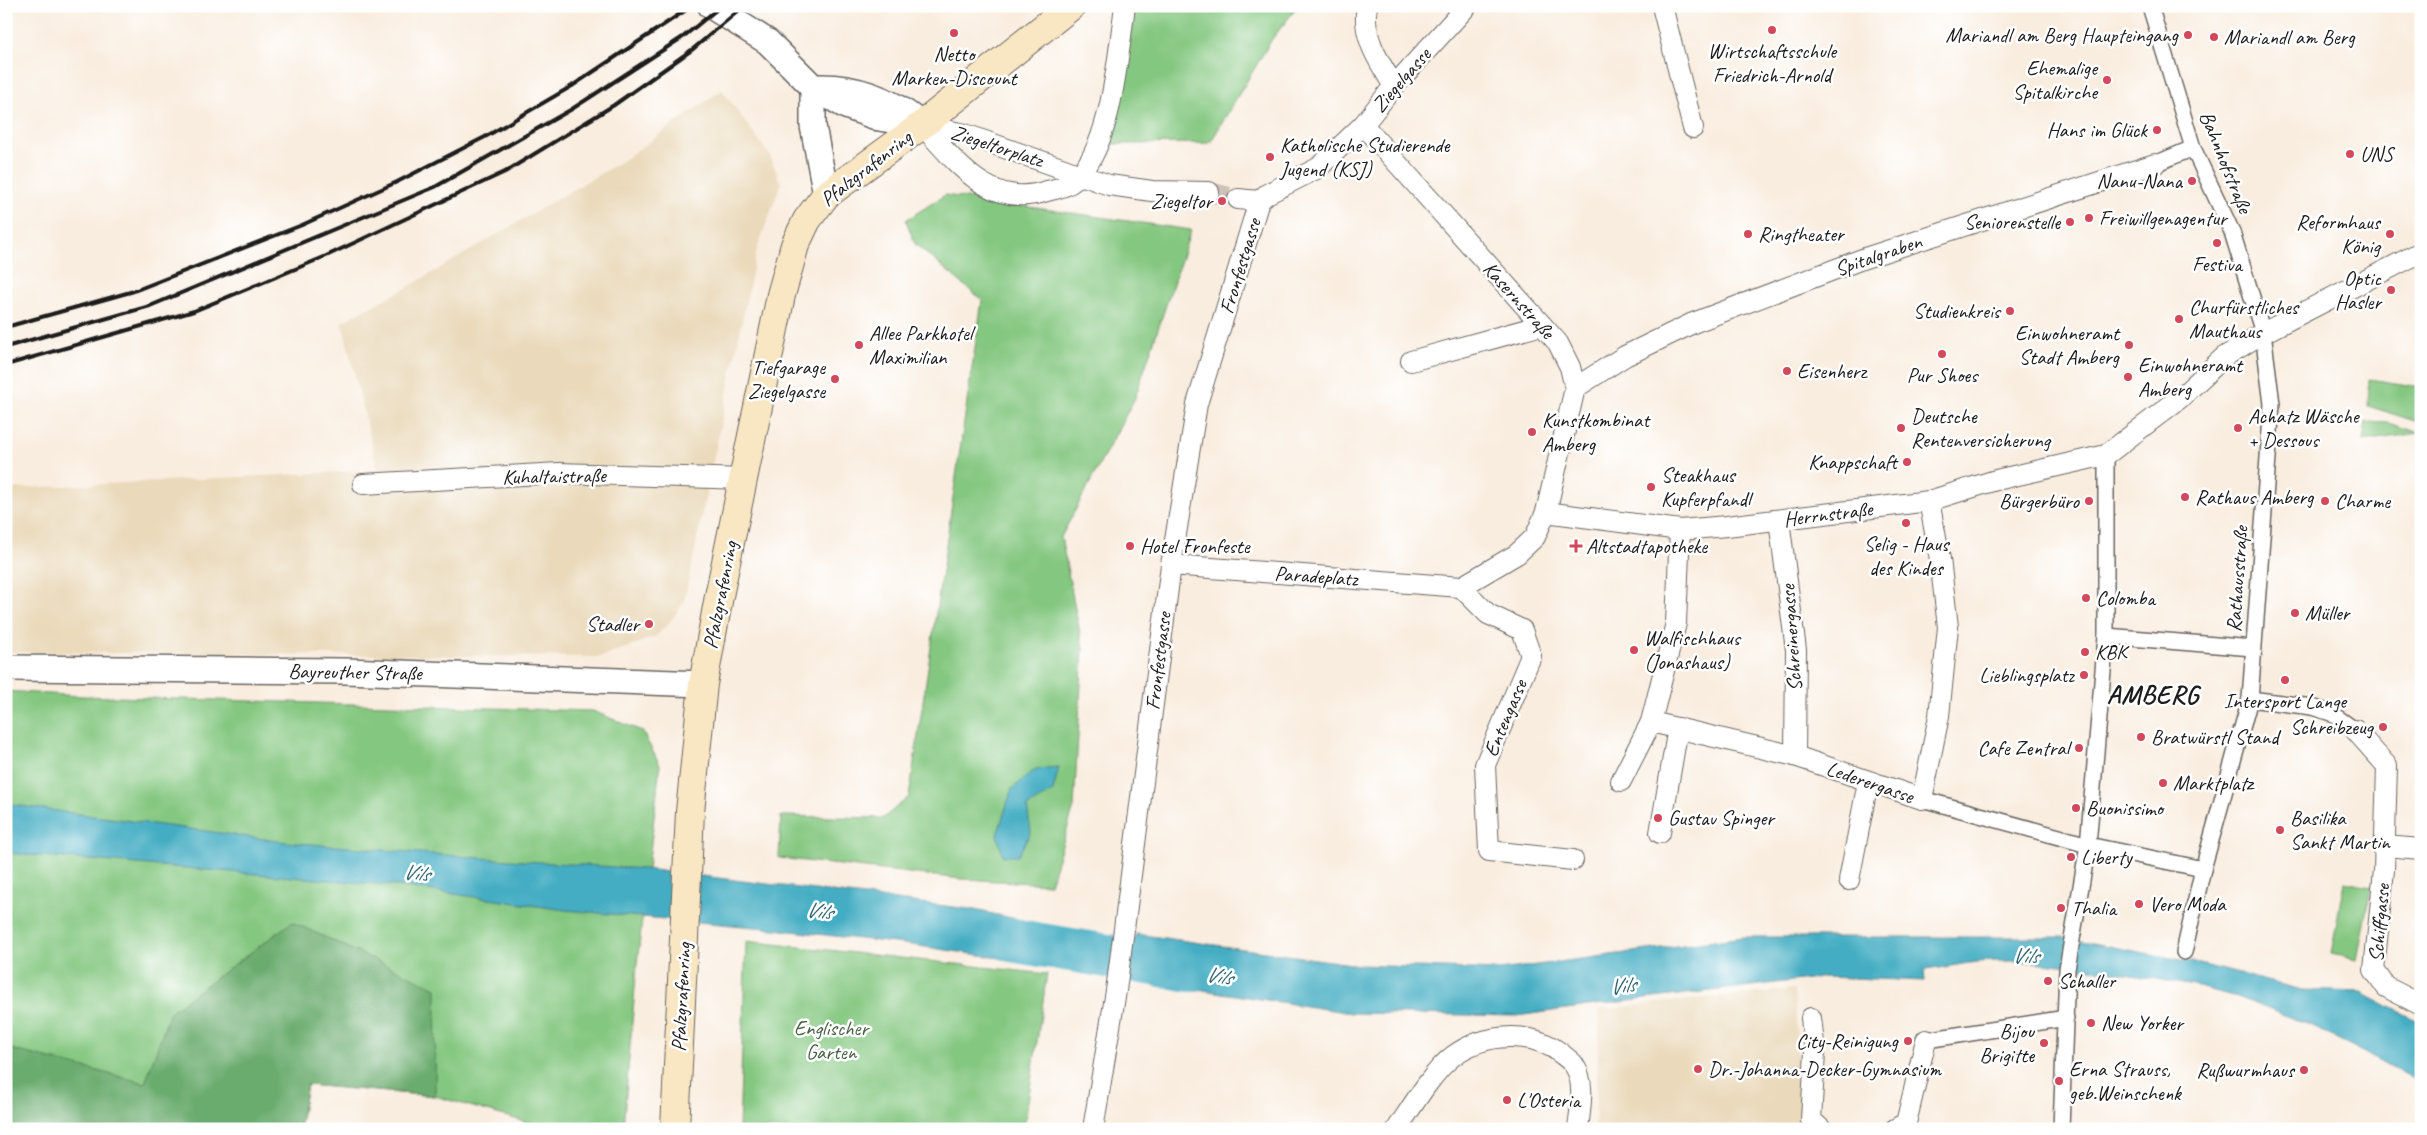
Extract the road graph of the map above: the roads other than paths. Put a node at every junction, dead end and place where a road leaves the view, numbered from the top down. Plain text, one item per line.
1 (710, 6) edge
2 (1071, 6) edge
3 (1125, 6) edge
4 (1367, 6) edge
5 (1467, 6) edge
6 (1662, 6) edge
7 (2150, 6) edge
8 (1394, 86) junction
9 (813, 87) junction
10 (922, 125) junction
11 (1364, 125) junction
12 (1693, 128) dead end
13 (2193, 148) junction
14 (2155, 164) joint
15 (1080, 175) junction
16 (1206, 192) tunnel mouth
17 (826, 195) junction
18 (1238, 199) tunnel mouth
19 (1259, 201) junction
20 (2421, 252) edge
21 (1542, 325) junction
22 (2263, 333) junction
23 (1411, 361) dead end
24 (1575, 388) junction
25 (2106, 455) junction
26 (744, 479) junction
27 (363, 484) dead end
28 (1929, 501) junction
29 (1546, 512) junction
30 (1779, 520) junction
31 (1680, 530) junction
32 (1171, 565) junction
33 (1461, 586) junction
34 (2106, 636) junction
35 (2253, 648) junction
36 (6, 668) edge
37 (703, 684) junction
38 (2250, 699) junction
39 (1651, 722) junction
40 (1678, 728) junction
41 (2355, 730) joint
42 (1795, 756) junction
43 (1621, 781) dead end
44 (1868, 782) junction
45 (1922, 799) junction
46 (1660, 833) dead end
47 (2088, 845) junction
48 (2385, 846) junction
49 (2421, 849) edge
50 (1573, 860) dead end
51 (2203, 869) junction
52 (1850, 880) dead end
53 (2184, 952) dead end
54 (2421, 1006) edge
55 (1811, 1018) dead end
56 (2066, 1018) junction
57 (1926, 1040) joint
58 (675, 1129) edge
59 (1093, 1129) edge
60 (1396, 1129) edge
61 (1578, 1129) edge
62 (1820, 1129) edge
63 (1895, 1129) edge
64 (2060, 1129) edge

1 - 9 street
2 - 10 main road, Pfalzgrafenring
3 - 15 street, Ziegeltorplatz
4 - 8 street
5 - 8 street, Ziegelgasse
6 - 12 street
7 - 13 street, Bahnhofstraße
8 - 11 street, Ziegelgasse
9 - 10 street
9 - 17 street
10 - 15 street, Ziegeltorplatz
10 - 15 street, Ziegeltorplatz
10 - 17 main road, Pfalzgrafenring
11 - 19 street, Ziegelgasse
11 - 21 street, Kasernstraße
13 - 14 street, Spitalgraben
13 - 22 street, Bahnhofstraße
14 - 24 street, Spitalgraben
15 - 16 street, Ziegeltorplatz
17 - 26 main road, Pfalzgrafenring
18 - 19 street
19 - 32 street, Fronfestgasse
20 - 22 street
21 - 23 street
21 - 24 street, Kasernstraße
22 - 25 street
22 - 35 street, Rathausstraße
24 - 29 street, Kasernstraße
25 - 28 street, Herrnstraße
25 - 34 street
26 - 27 street, Kuhaltaistraße
26 - 37 main road, Pfalzgrafenring
28 - 30 street, Herrnstraße
28 - 45 street
29 - 31 street, Herrnstraße
29 - 33 street
30 - 31 street, Herrnstraße
30 - 42 street, Schreinergasse
31 - 39 street
32 - 33 street, Paradeplatz
32 - 59 street, Fronfestgasse
33 - 50 street, Entengasse
34 - 35 street
34 - 47 street
35 - 38 street
36 - 37 street, Bayreuther Straße
37 - 58 main road, Pfalzgrafenring
38 - 41 street
38 - 51 street
39 - 40 street, Lederergasse
39 - 43 street
40 - 42 street, Lederergasse
40 - 46 street
41 - 48 street, Schiffgasse
42 - 44 street, Lederergasse
44 - 45 street, Lederergasse
44 - 52 street
45 - 47 street, Lederergasse
47 - 51 street
47 - 56 street
48 - 49 street
48 - 54 street, Schiffgasse
51 - 53 street
55 - 62 street
56 - 57 street
56 - 64 street
57 - 63 street
60 - 61 street

